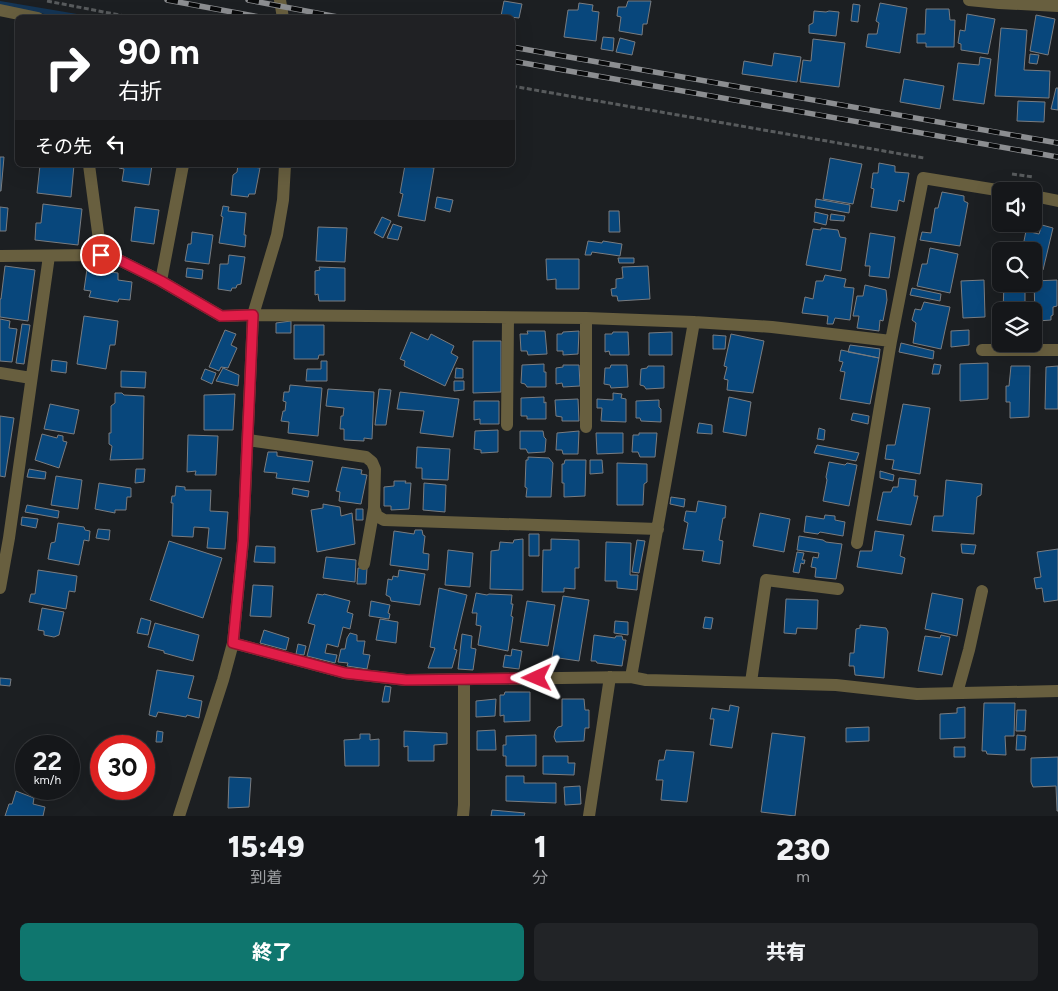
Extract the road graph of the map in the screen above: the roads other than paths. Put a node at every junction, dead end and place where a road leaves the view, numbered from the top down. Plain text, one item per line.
1 (280, 0) edge
2 (969, 0) edge
3 (1058, 6) edge
4 (0, 10) edge
5 (24, 15) edge
6 (282, 15) edge
7 (89, 167) edge
8 (183, 167) edge
9 (285, 167) edge
10 (992, 189) edge
11 (1042, 197) edge
12 (1058, 200) edge
13 (101, 255) junction
14 (0, 256) edge
15 (49, 256) junction
16 (161, 281) junction
17 (253, 315) junction
18 (508, 318) junction
19 (586, 318) junction
20 (694, 322) junction
21 (890, 341) junction
22 (982, 350) dead end
23 (1058, 350) edge
24 (0, 373) edge
25 (32, 378) junction
26 (507, 425) dead end
27 (586, 428) dead end
28 (248, 440) junction
29 (374, 508) junction
30 (658, 529) junction
31 (857, 543) dead end
32 (364, 564) dead end
33 (0, 588) edge
34 (838, 589) dead end
35 (982, 591) dead end
36 (233, 643) junction
37 (610, 677) junction
38 (631, 677) junction
39 (464, 680) junction
40 (751, 682) junction
41 (1058, 691) edge
42 (957, 693) junction
43 (179, 816) edge
44 (463, 816) edge
45 (589, 816) edge

1 - 6 street
2 - 3 street
4 - 5 street
7 - 13 street
8 - 16 street
9 - 17 street
10 - 21 street
11 - 12 street
13 - 15 street
13 - 16 street
14 - 15 street
15 - 25 street
16 - 17 street
17 - 18 street
17 - 28 street
18 - 19 street
18 - 26 street
19 - 20 street
19 - 27 street
20 - 21 street
20 - 30 street
21 - 31 street
22 - 23 street
24 - 25 street
25 - 33 street
28 - 29 street
28 - 36 street
29 - 30 street
29 - 32 street
30 - 38 street
34 - 40 street
35 - 42 street
36 - 39 street
36 - 43 street
37 - 38 street
37 - 39 street
37 - 45 street
38 - 40 street
39 - 44 street
40 - 42 street
41 - 42 street

